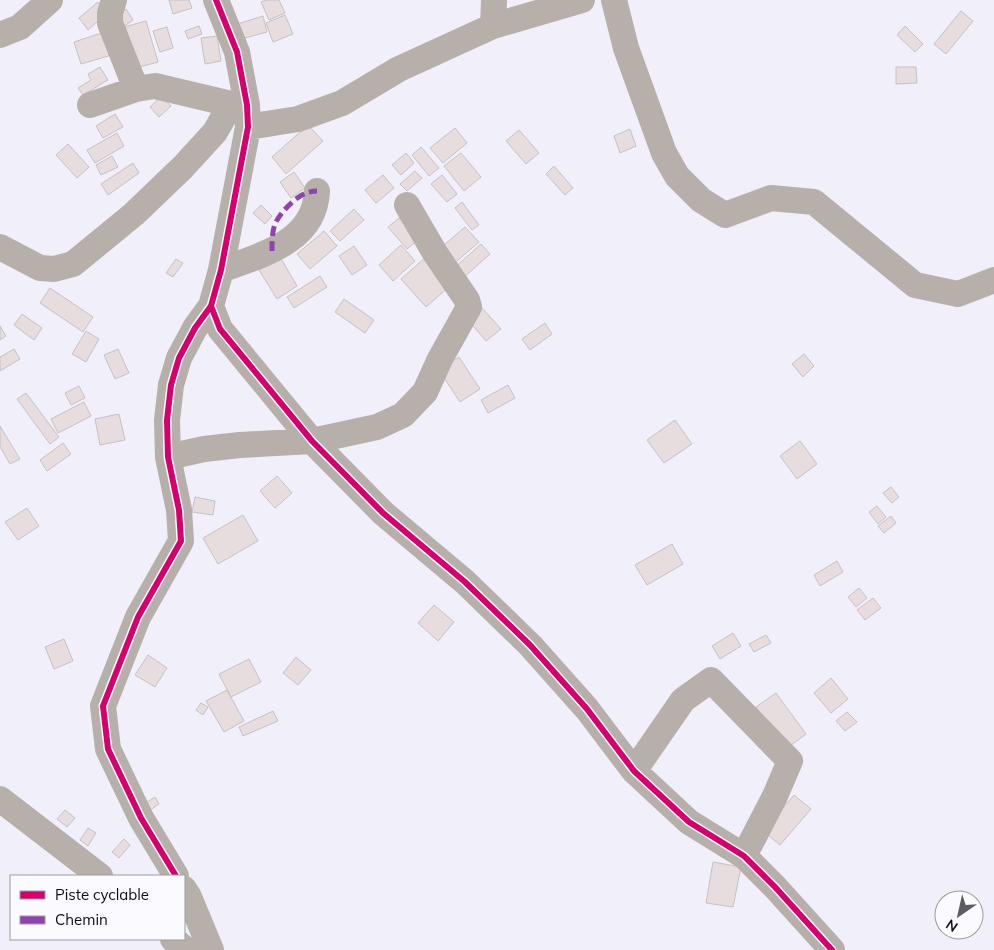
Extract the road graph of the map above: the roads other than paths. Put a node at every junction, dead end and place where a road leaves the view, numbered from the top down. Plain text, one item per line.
1 (50, 0) edge
2 (114, 0) edge
3 (216, 0) edge
4 (494, 0) edge
5 (582, 0) edge
6 (614, 0) edge
7 (493, 26) junction
8 (0, 36) edge
9 (136, 89) junction
10 (90, 105) dead end
11 (242, 112) junction
12 (317, 191) dead end
13 (407, 205) dead end
14 (0, 247) edge
15 (221, 270) junction
16 (994, 280) edge
17 (211, 306) junction
18 (312, 441) junction
19 (168, 457) junction
20 (634, 771) junction
21 (0, 800) edge
22 (744, 856) junction
23 (99, 875) edge
24 (175, 875) edge
25 (185, 891) edge
26 (174, 940) edge
27 (186, 950) edge
28 (211, 950) edge
29 (832, 950) edge

1 - 8 street
2 - 9 street
3 - 11 street
4 - 7 street
5 - 7 street
6 - 16 street
7 - 11 street
9 - 10 street
9 - 11 street
11 - 14 street
11 - 15 street
12 - 15 street
13 - 18 street
15 - 17 street
17 - 18 street
17 - 19 street
18 - 19 street
18 - 20 street
19 - 24 street
20 - 22 street
20 - 22 street
21 - 23 street
22 - 29 street
25 - 28 street
26 - 27 street

